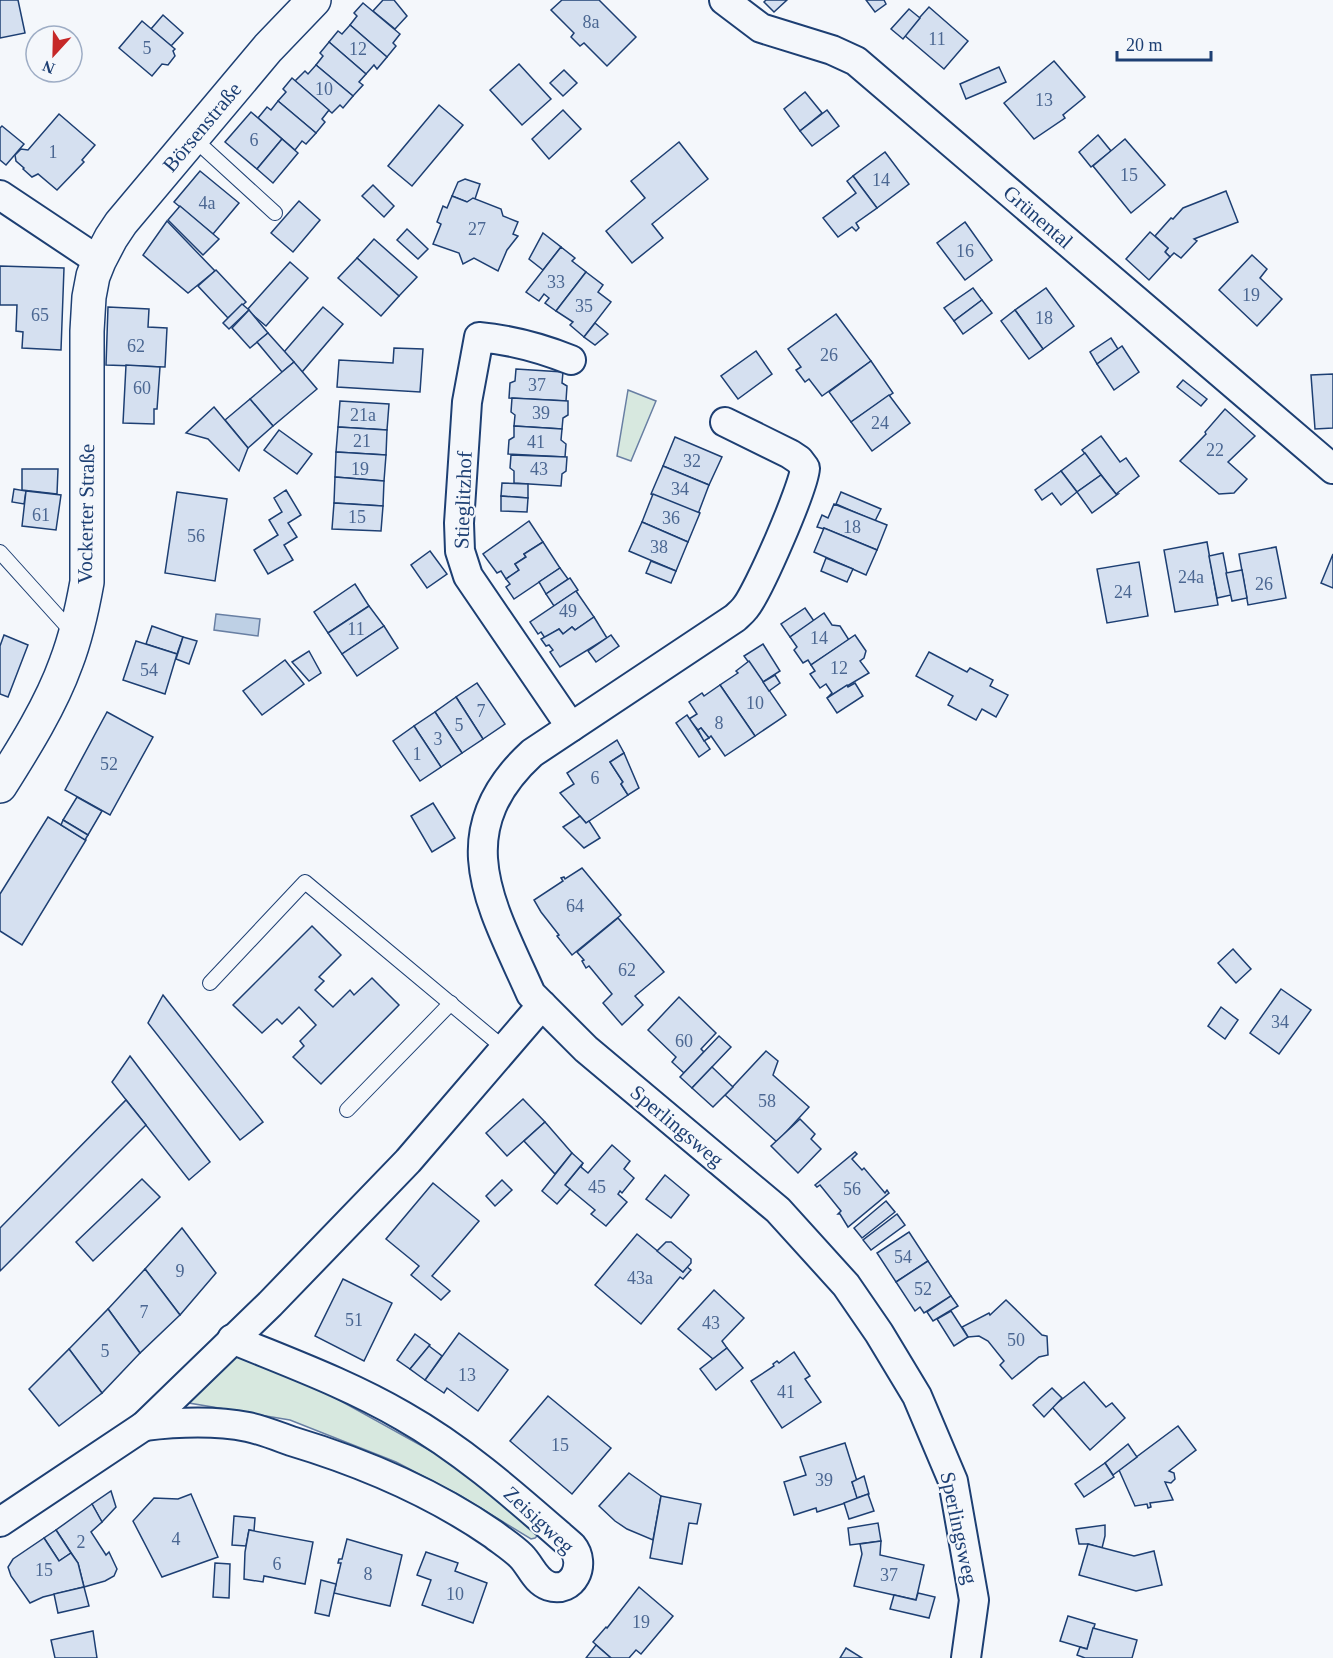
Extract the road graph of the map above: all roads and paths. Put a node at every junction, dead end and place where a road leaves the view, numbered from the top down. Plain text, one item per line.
1 (314, 0) edge
2 (724, 0) edge
3 (193, 138) junction
4 (0, 195) edge
5 (275, 213) dead end
6 (99, 261) junction
7 (571, 360) dead end
8 (725, 422) dead end
9 (1333, 469) edge
10 (0, 552) edge
11 (75, 635) junction
12 (571, 727) junction
13 (0, 786) edge
14 (210, 983) dead end
15 (451, 1003) junction
16 (542, 1005) junction
17 (505, 1049) junction
18 (347, 1110) dead end
19 (232, 1339) junction
20 (144, 1426) junction
21 (0, 1522) edge
22 (966, 1658) edge

1 - 3 street, Börsenstraße
2 - 9 street, Grünental
3 - 5 lane
3 - 6 street, Börsenstraße
4 - 6 street
6 - 11 street, Vockerter Straße
7 - 12 street, Stieglitzhof
8 - 12 street
10 - 11 lane
11 - 13 street, Vockerter Straße
12 - 16 street
14 - 15 lane
15 - 17 lane
15 - 18 lane
16 - 17 street
16 - 22 street, Sperlingsweg
17 - 19 street
19 - 20 street, Zeisigweg
19 - 20 street, Zeisigweg
20 - 21 street, Zeisigweg

